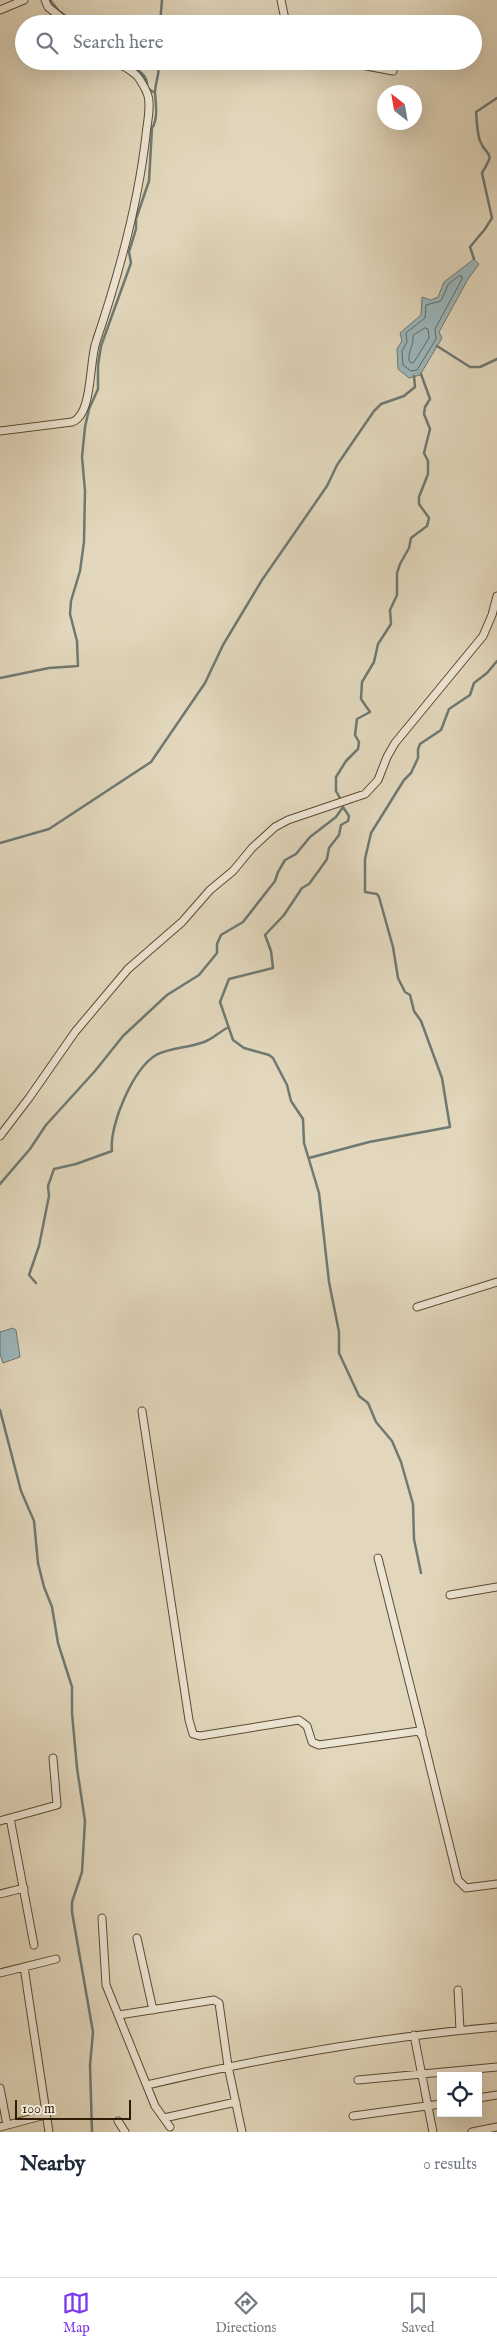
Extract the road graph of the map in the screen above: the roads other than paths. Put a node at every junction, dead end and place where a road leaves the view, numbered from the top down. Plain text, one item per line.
1 (24, 0) edge
2 (45, 0) edge
3 (281, 0) edge
4 (0, 10) edge
5 (58, 15) edge
6 (284, 15) edge
7 (128, 70) edge
8 (388, 70) edge
9 (393, 71) dead end
10 (0, 432) edge
11 (497, 596) edge
12 (0, 1136) edge
13 (497, 1282) edge
14 (417, 1307) dead end
15 (142, 1410) dead end
16 (378, 1558) dead end
17 (497, 1587) edge
18 (450, 1595) dead end
19 (422, 1733) junction
20 (53, 1758) dead end
21 (10, 1818) junction
22 (0, 1821) edge
23 (497, 1884) edge
24 (24, 1888) junction
25 (0, 1894) edge
26 (102, 1918) dead end
27 (137, 1938) dead end
28 (34, 1945) dead end
29 (56, 1959) dead end
30 (24, 1967) junction
31 (0, 1973) edge
32 (458, 1990) dead end
33 (153, 2010) junction
34 (119, 2016) junction
35 (497, 2027) edge
36 (460, 2030) junction
37 (414, 2035) junction
38 (228, 2066) junction
39 (497, 2067) edge
40 (422, 2075) junction
41 (358, 2080) dead end
42 (147, 2084) junction
43 (0, 2088) edge
44 (497, 2095) edge
45 (482, 2097) edge
46 (236, 2102) junction
47 (437, 2105) edge
48 (428, 2106) junction
49 (45, 2115) junction
50 (353, 2116) dead end
51 (164, 2118) junction
52 (118, 2121) dead end
53 (4, 2126) edge
54 (170, 2127) dead end
55 (497, 2127) edge
56 (49, 2132) edge
57 (125, 2132) edge
58 (242, 2132) edge
59 (433, 2132) edge
60 (474, 2132) edge

1 - 4 street
2 - 5 street
3 - 6 street
7 - 10 street
8 - 9 street
11 - 12 street
13 - 14 street
15 - 19 street
16 - 19 street
17 - 18 street
19 - 23 street
20 - 21 street
21 - 22 street
21 - 24 street
24 - 25 street
24 - 28 street
26 - 34 street
27 - 33 street
29 - 30 street
30 - 31 street
30 - 49 street
32 - 36 street
33 - 34 street
33 - 38 street
34 - 42 street
35 - 36 street
36 - 37 street
37 - 38 street
37 - 40 street
38 - 42 street
38 - 46 street
39 - 40 street
40 - 41 street
40 - 48 street
42 - 51 street
43 - 53 street
44 - 45 street
46 - 51 street
46 - 58 street
47 - 48 street
48 - 50 street
48 - 59 street
49 - 53 street
49 - 56 street
51 - 54 street
52 - 57 street
55 - 60 street

